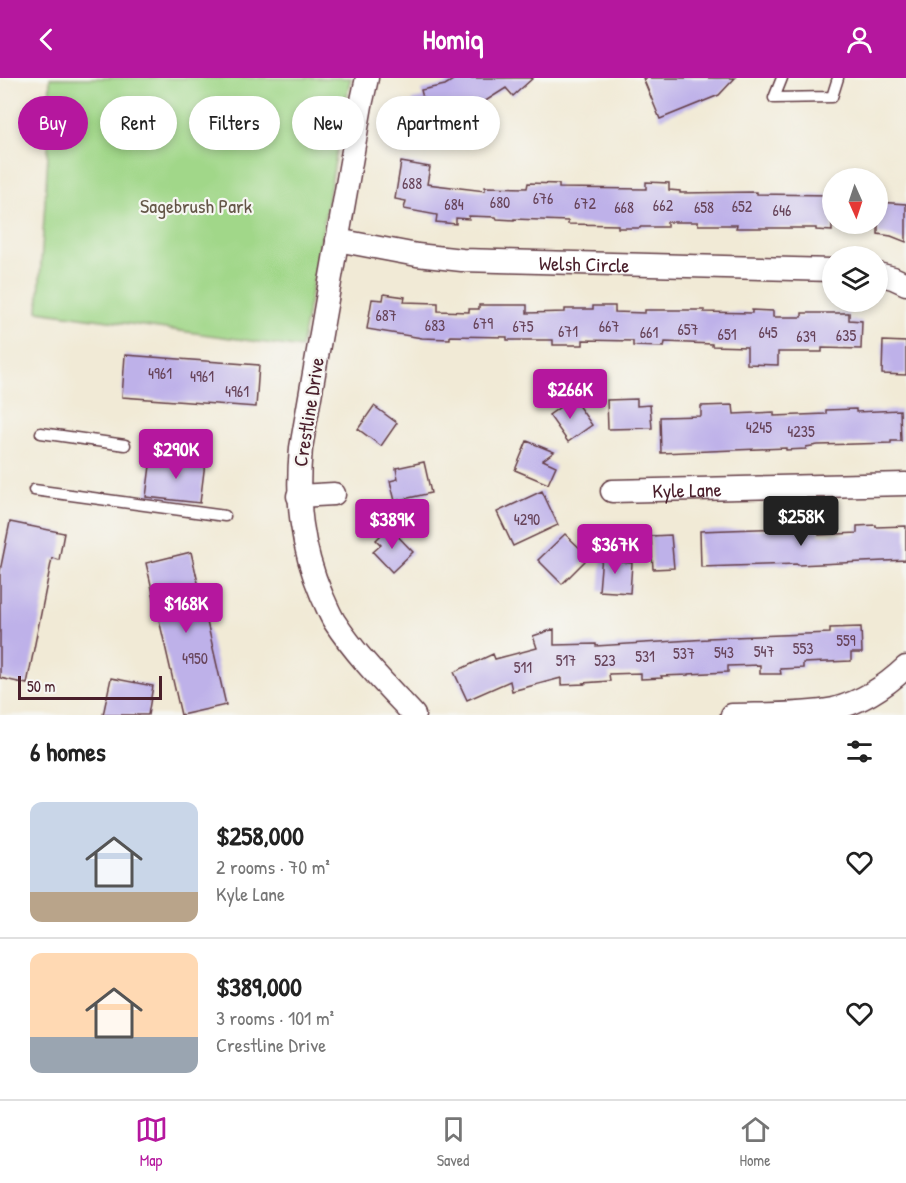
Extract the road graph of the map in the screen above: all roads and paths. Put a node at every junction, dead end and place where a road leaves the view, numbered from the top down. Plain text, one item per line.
1 (367, 78) edge
2 (782, 78) edge
3 (838, 78) edge
4 (338, 240) junction
5 (822, 270) edge
6 (888, 277) edge
7 (906, 284) edge
8 (41, 433) dead end
9 (125, 445) dead end
10 (906, 484) edge
11 (34, 490) dead end
12 (612, 491) dead end
13 (334, 494) dead end
14 (298, 496) junction
15 (225, 516) dead end
16 (906, 668) edge
17 (414, 715) edge
18 (732, 715) edge

1 - 4 street, Crestline Drive
2 - 3 lane
4 - 5 street, Welsh Circle
4 - 14 street, Crestline Drive
6 - 7 street
8 - 9 lane
10 - 12 street, Kyle Lane
11 - 15 lane
13 - 14 street
14 - 17 street, Crestline Drive
16 - 18 street

